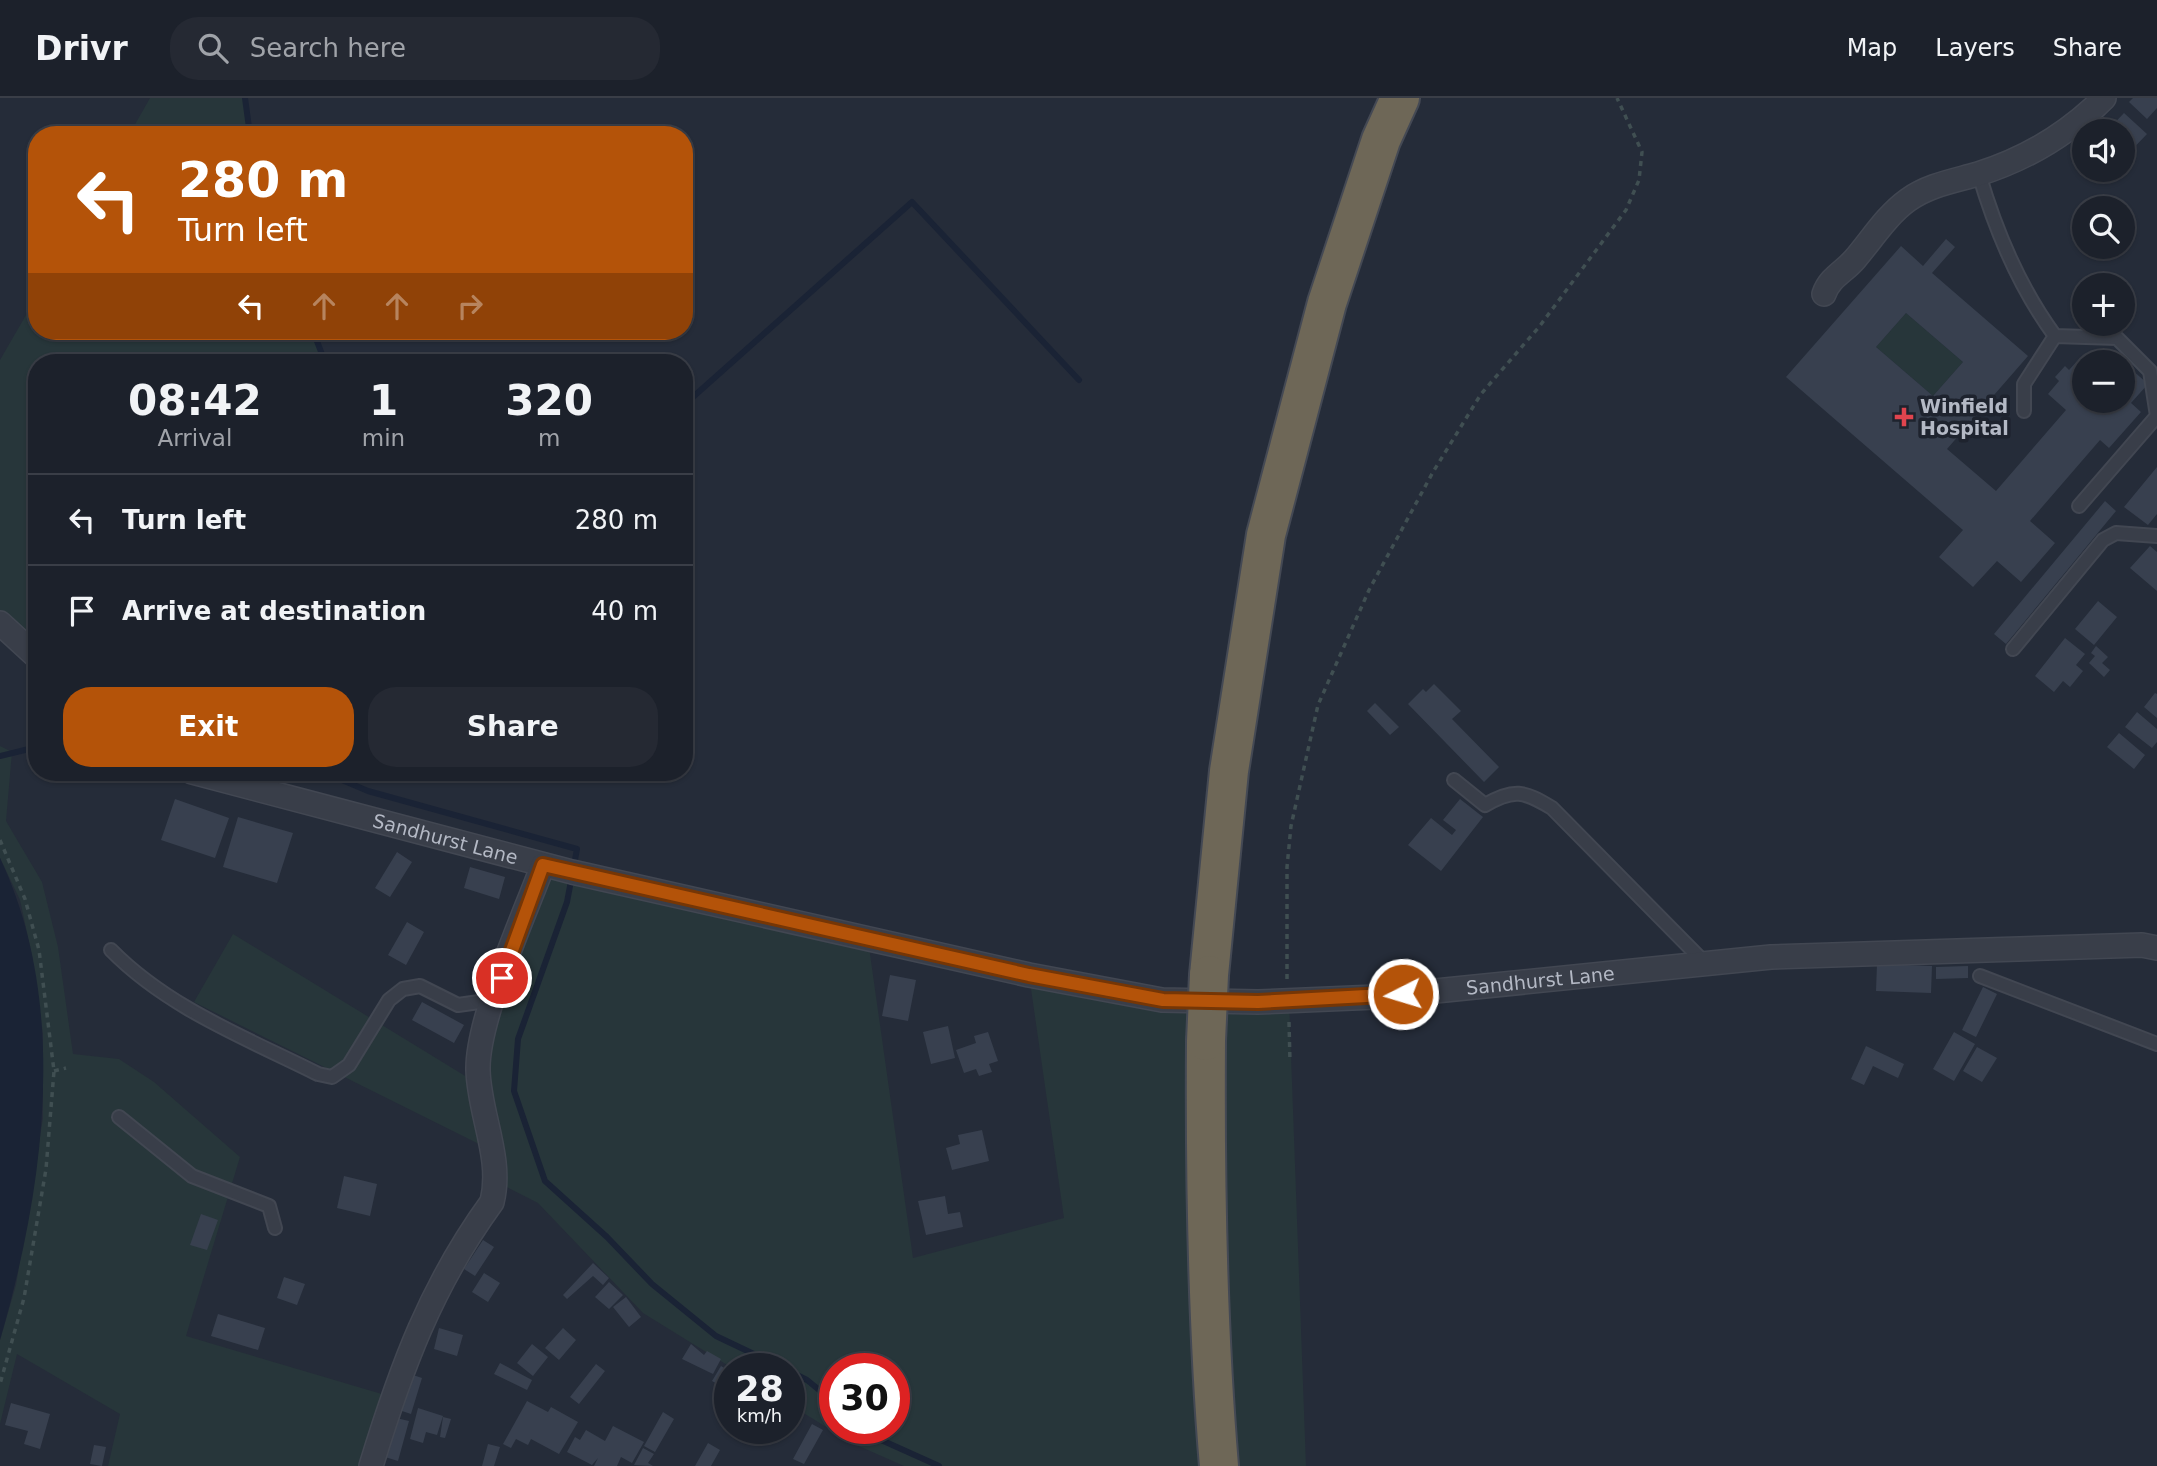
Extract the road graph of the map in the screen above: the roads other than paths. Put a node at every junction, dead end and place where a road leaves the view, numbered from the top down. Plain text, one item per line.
1 (1400, 98) edge
2 (2104, 98) edge
3 (1979, 174) junction
4 (1824, 294) dead end
5 (2055, 336) junction
6 (2024, 411) dead end
7 (2079, 506) dead end
8 (2157, 536) edge
9 (0, 623) edge
10 (28, 649) edge
11 (2013, 649) dead end
12 (1454, 780) dead end
13 (226, 781) edge
14 (543, 865) junction
15 (2157, 948) edge
16 (111, 950) dead end
17 (1705, 963) junction
18 (1980, 976) dead end
19 (493, 1000) junction
20 (2157, 1044) edge
21 (119, 1117) dead end
22 (275, 1228) dead end
23 (371, 1466) edge
24 (1219, 1466) edge

1 - 24 highway, bridge
2 - 3 street
3 - 4 street
3 - 5 lane
5 - 6 lane
5 - 7 lane
8 - 11 lane
9 - 10 street
12 - 17 lane
13 - 14 street, Sandhurst Lane
14 - 17 street, Sandhurst Lane
14 - 19 street
15 - 17 street, Sandhurst Lane
16 - 19 lane
18 - 20 lane
19 - 23 street
21 - 22 lane

